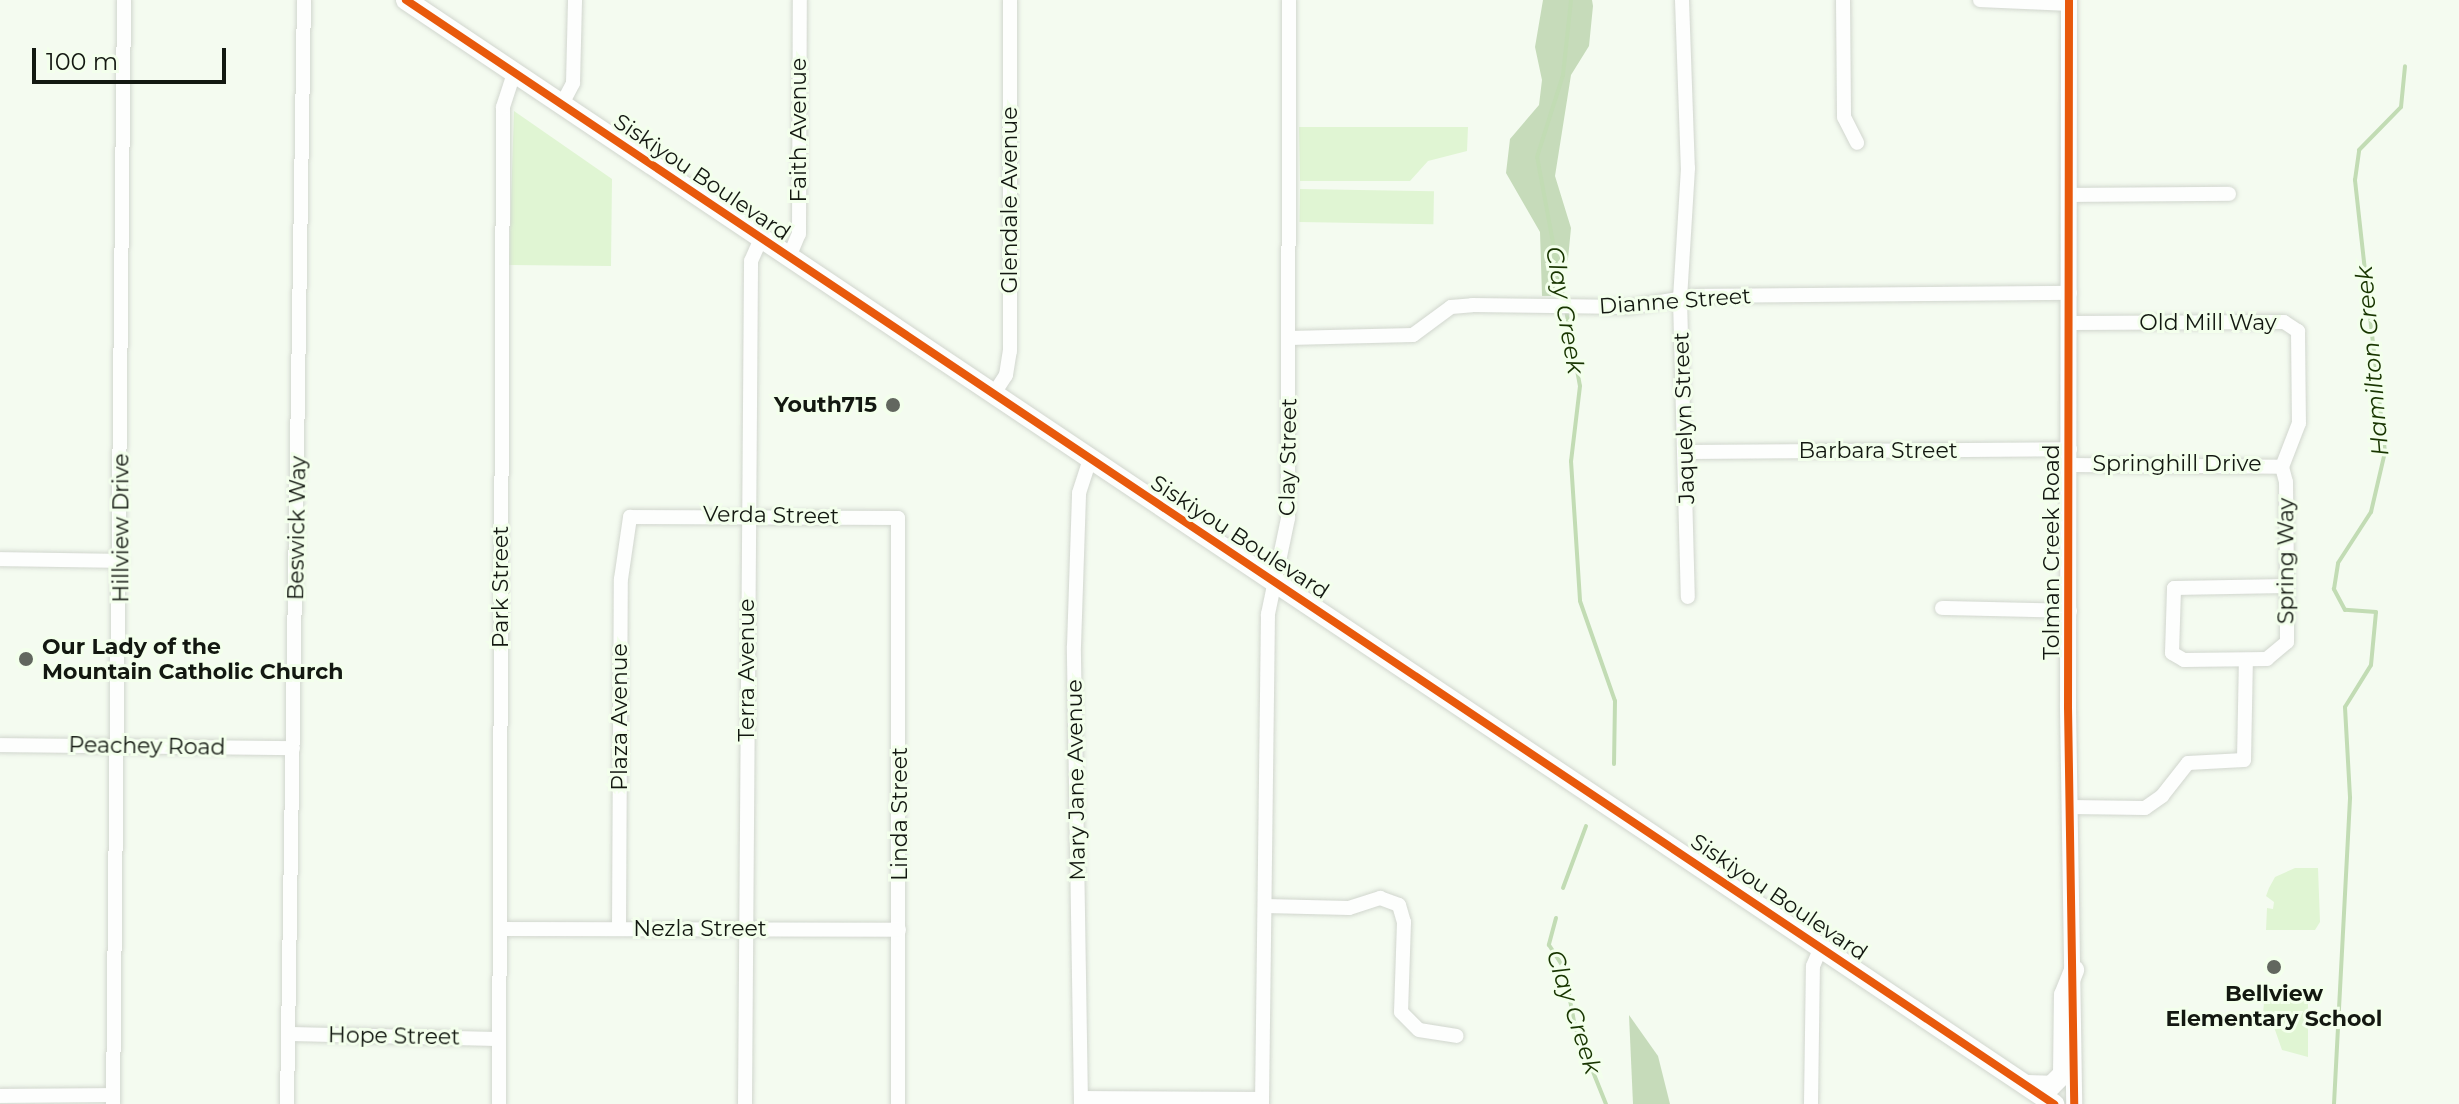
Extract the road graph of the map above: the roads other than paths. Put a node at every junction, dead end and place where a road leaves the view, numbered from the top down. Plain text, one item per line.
1 (124, 0) edge
2 (304, 0) edge
3 (406, 0) edge
4 (575, 0) edge
5 (800, 0) edge
6 (1010, 0) edge
7 (1289, 0) edge
8 (1682, 0) edge
9 (1843, 0) edge
10 (1980, 0) edge
11 (2069, 2) edge
12 (514, 73) junction
13 (562, 104) junction
14 (1857, 143) dead end
15 (2229, 194) dead end
16 (2070, 195) junction
17 (761, 239) junction
18 (789, 257) junction
19 (2070, 293) junction
20 (1680, 299) junction
21 (2070, 323) junction
22 (1289, 338) junction
23 (993, 395) junction
24 (1686, 452) junction
25 (2070, 457) junction
26 (1090, 460) junction
27 (2282, 467) junction
28 (638, 514) joint
29 (748, 515) junction
30 (901, 524) joint
31 (0, 559) edge
32 (121, 561) junction
33 (1276, 582) junction
34 (2287, 586) junction
35 (1688, 597) dead end
36 (1942, 608) dead end
37 (2070, 611) junction
38 (2246, 660) junction
39 (0, 745) edge
40 (119, 745) junction
41 (293, 748) junction
42 (2071, 807) junction
43 (1265, 906) junction
44 (619, 928) junction
45 (500, 929) junction
46 (746, 929) junction
47 (899, 930) junction
48 (1821, 947) junction
49 (2074, 970) junction
50 (288, 1034) junction
51 (1457, 1036) dead end
52 (499, 1039) junction
53 (2025, 1084) junction
54 (0, 1096) edge
55 (113, 1099) edge
56 (1081, 1101) edge
57 (1262, 1102) edge
58 (287, 1104) edge
59 (499, 1104) edge
60 (745, 1104) edge
61 (898, 1104) edge
62 (1811, 1104) edge
63 (2054, 1104) edge
64 (2074, 1104) edge

1 - 32 street, Hillview Drive
2 - 41 street, Beswick Way
3 - 12 main road, Siskiyou Boulevard
4 - 13 street
5 - 18 street, Faith Avenue
6 - 23 street, Glendale Avenue
7 - 22 street, Clay Street
8 - 20 street, Jaquelyn Street
9 - 14 street
10 - 11 street
11 - 16 street, Tolman Creek Road
12 - 13 main road, Siskiyou Boulevard
12 - 45 street, Park Street
13 - 17 main road, Siskiyou Boulevard
15 - 16 street
16 - 19 street, Tolman Creek Road
17 - 18 main road, Siskiyou Boulevard
17 - 29 street, Terra Avenue
18 - 23 main road, Siskiyou Boulevard
19 - 20 street, Dianne Street
19 - 21 street, Tolman Creek Road
20 - 22 street, Dianne Street
20 - 24 street, Jaquelyn Street
21 - 25 street, Tolman Creek Road
21 - 27 street, Old Mill Way
22 - 33 street, Clay Street
23 - 26 main road, Siskiyou Boulevard
24 - 25 street, Barbara Street
24 - 35 street, Jaquelyn Street
25 - 27 street, Springhill Drive
25 - 37 street, Tolman Creek Road
26 - 33 main road, Siskiyou Boulevard
26 - 56 street, Mary Jane Avenue
27 - 34 street, Spring Way
28 - 29 street, Verda Street
28 - 44 street, Plaza Avenue
29 - 30 street, Verda Street
29 - 46 street, Terra Avenue
30 - 47 street, Linda Street
31 - 32 street
32 - 40 street, Hillview Drive
33 - 43 street, Clay Street
33 - 48 main road, Siskiyou Boulevard
34 - 38 street, Spring Way
34 - 38 street, Spring Way
36 - 37 street
37 - 42 street, Tolman Creek Road
38 - 42 street
39 - 40 street, Peachey Road
40 - 41 street, Peachey Road
40 - 55 street, Hillview Drive
41 - 50 street, Beswick Way
42 - 49 street, Tolman Creek Road
43 - 51 street
43 - 57 street, Clay Street
44 - 45 street, Nezla Street
44 - 46 street, Nezla Street
45 - 52 street, Park Street
46 - 47 street, Nezla Street
46 - 60 street, Terra Avenue
47 - 61 street, Linda Street
48 - 53 main road, Siskiyou Boulevard
48 - 62 street
49 - 53 main road
49 - 64 street, Tolman Creek Road
50 - 52 street, Hope Street
50 - 58 street, Beswick Way
52 - 59 street, Park Street
53 - 63 main road, Siskiyou Boulevard
54 - 55 street
56 - 57 street

